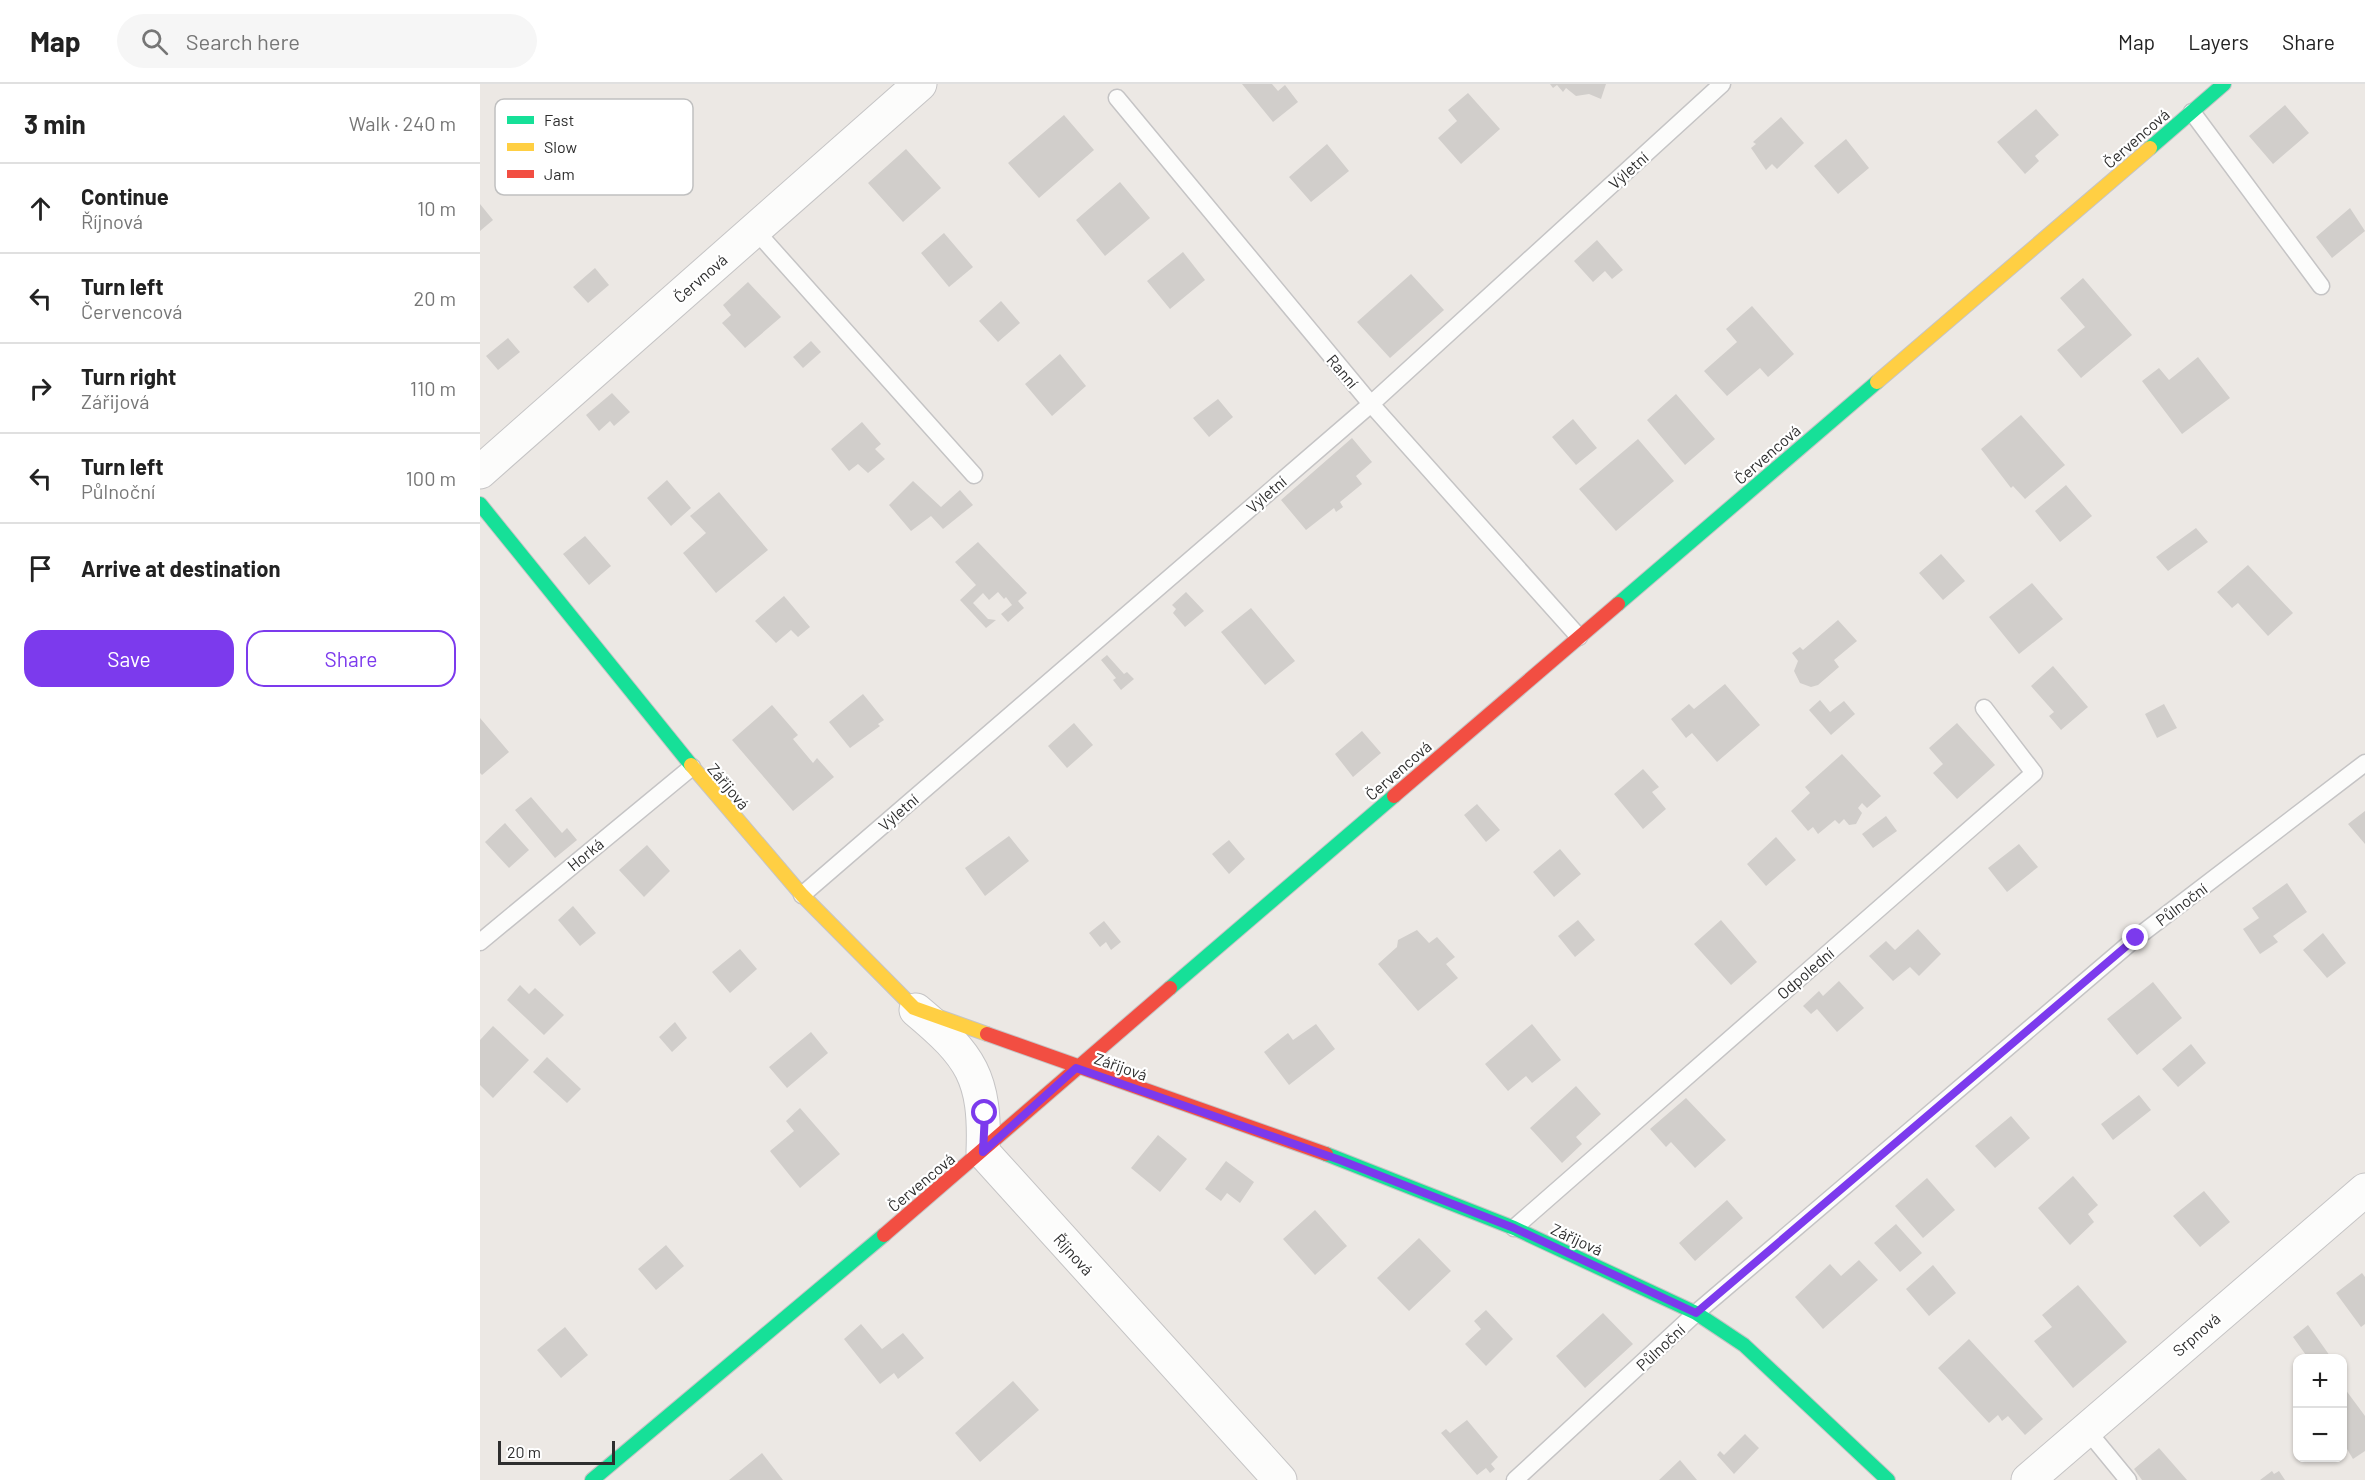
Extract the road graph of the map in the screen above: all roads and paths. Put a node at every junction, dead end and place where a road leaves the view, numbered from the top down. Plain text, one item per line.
1 (920, 84) edge
2 (1722, 84) edge
3 (2224, 84) edge
4 (1117, 98) dead end
5 (2192, 112) junction
6 (755, 230) junction
7 (2321, 286) dead end
8 (1371, 404) junction
9 (480, 472) edge
10 (974, 475) dead end
11 (480, 504) edge
12 (1579, 637) junction
13 (1984, 708) dead end
14 (2365, 763) edge
15 (692, 767) junction
16 (802, 896) junction
17 (480, 942) edge
18 (914, 1008) junction
19 (1076, 1068) junction
20 (983, 1152) junction
21 (2365, 1190) edge
22 (1514, 1228) junction
23 (1696, 1313) junction
24 (2086, 1429) junction
25 (592, 1480) edge
26 (1280, 1480) edge
27 (1515, 1480) edge
28 (1888, 1480) edge
29 (2028, 1480) edge
30 (2128, 1480) edge

1 - 6 street, Červnová
2 - 8 lane, Výletní
3 - 5 street, Červencová
4 - 8 lane, Ranní
5 - 7 lane
5 - 12 street, Červencová
6 - 9 street, Červnová
6 - 10 lane
8 - 12 lane, Ranní
8 - 16 lane, Výletní
11 - 15 street, Zářijová
12 - 19 street, Červencová
13 - 22 lane, Odpolední
14 - 23 lane, Půlnoční
15 - 16 street, Zářijová
15 - 17 lane, Horká
16 - 18 street, Zářijová
18 - 19 street, Zářijová
18 - 20 street
19 - 20 street, Červencová
19 - 22 street, Zářijová
20 - 25 street, Červencová
20 - 26 street, Říjnová
21 - 24 street, Srpnová
22 - 23 street, Zářijová
23 - 27 lane, Půlnoční
23 - 28 street, Zářijová
24 - 29 street, Srpnová
24 - 30 lane

